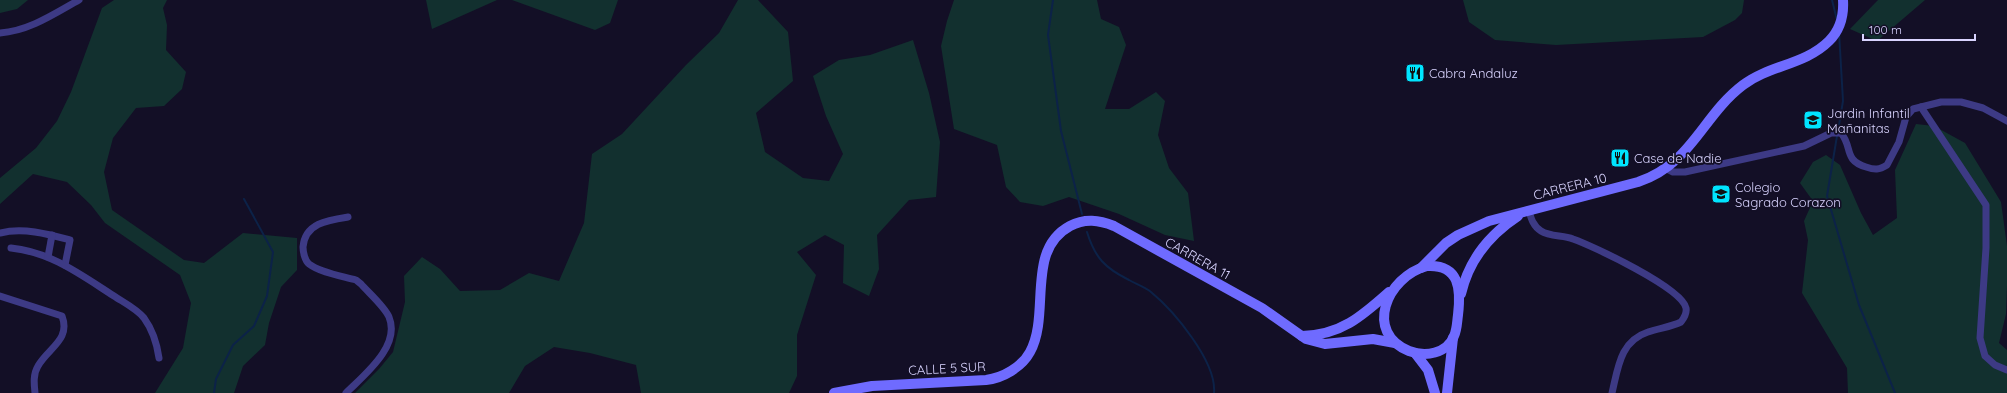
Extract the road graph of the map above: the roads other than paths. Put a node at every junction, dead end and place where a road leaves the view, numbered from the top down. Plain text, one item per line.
1 (79, 0) edge
2 (1843, 0) edge
3 (0, 33) edge
4 (1921, 107) junction
5 (2007, 121) edge
6 (1667, 169) junction
7 (1526, 211) junction
8 (348, 217) dead end
9 (1074, 224) joint
10 (0, 233) edge
11 (52, 235) junction
12 (11, 248) dead end
13 (48, 257) junction
14 (65, 265) junction
15 (1421, 268) junction
16 (1391, 290) junction
17 (0, 296) edge
18 (1460, 299) junction
19 (1302, 336) junction
20 (1453, 338) junction
21 (1395, 342) junction
22 (1415, 353) junction
23 (159, 358) dead end
24 (2007, 370) edge
25 (35, 393) edge
26 (346, 393) edge
27 (834, 393) edge
28 (1435, 393) edge
29 (1447, 393) edge
30 (1612, 393) edge

1 - 3 street
2 - 6 main road, CARRERA 10
4 - 5 street
4 - 6 street
4 - 24 street
6 - 7 main road, CARRERA 10
7 - 15 main road, CARRERA 10
7 - 18 main road, CARRERA 10
7 - 30 street
8 - 26 street
9 - 19 main road, CARRERA 11
9 - 27 main road, CALLE 5 SUR
10 - 11 street
11 - 13 street
11 - 14 street
12 - 13 street
13 - 14 street
14 - 23 street
15 - 16 main road
15 - 18 main road
16 - 19 main road
16 - 21 main road
17 - 25 street
18 - 20 main road
19 - 21 main road, CARRERA 11
20 - 22 main road
20 - 29 main road
21 - 22 main road
22 - 28 main road

